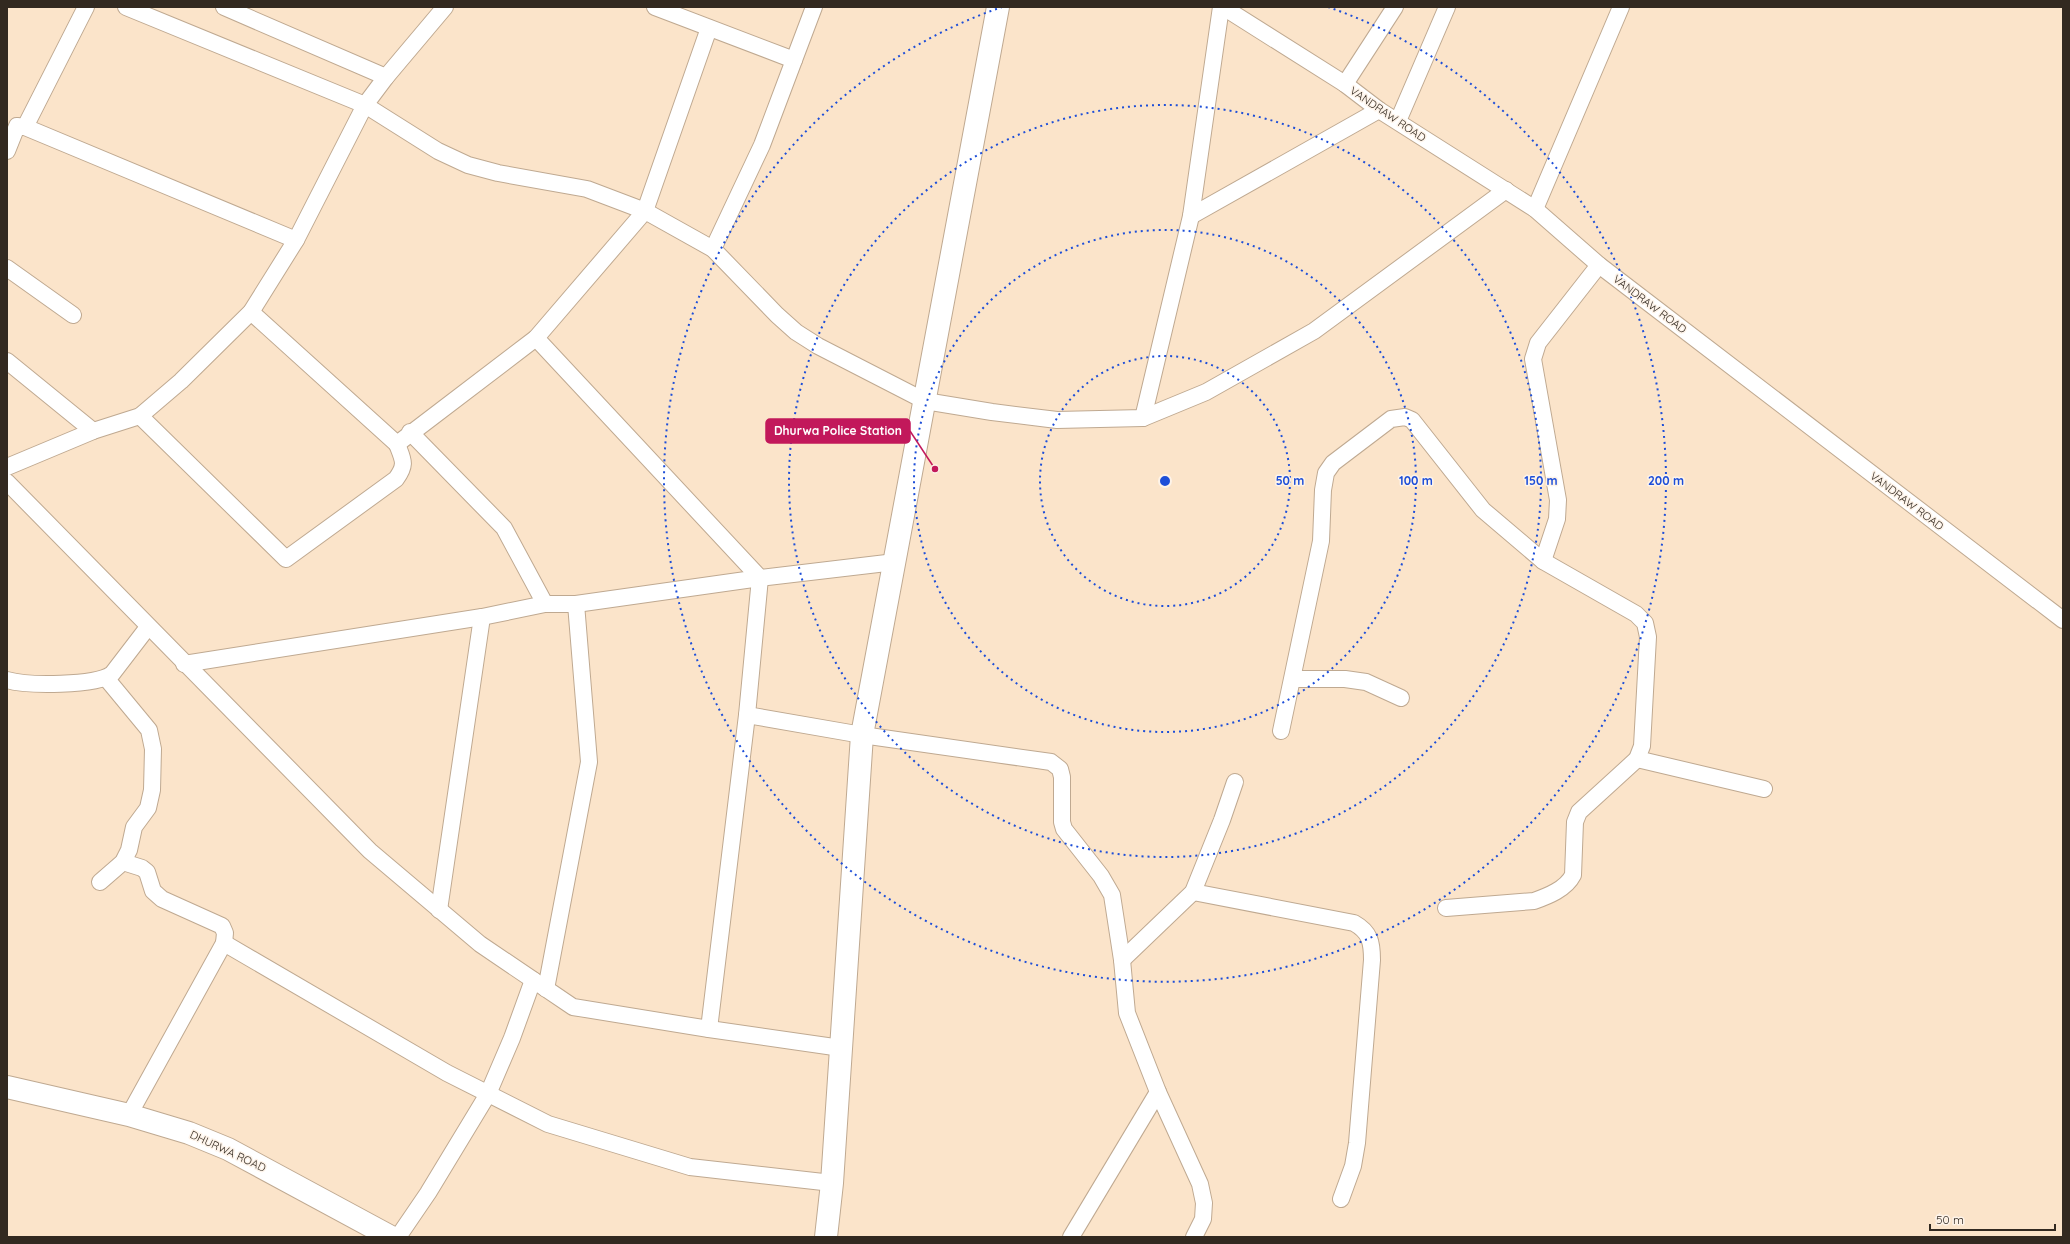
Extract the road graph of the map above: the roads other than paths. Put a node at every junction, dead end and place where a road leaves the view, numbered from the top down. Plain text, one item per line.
1 (86, 7) edge
2 (126, 7) edge
3 (224, 7) edge
4 (445, 7) edge
5 (655, 7) edge
6 (814, 7) edge
7 (998, 7) edge
8 (1222, 7) edge
9 (1395, 7) edge
10 (1447, 7) edge
11 (1621, 7) edge
12 (709, 28) junction
13 (794, 60) junction
14 (386, 76) junction
15 (1345, 84) junction
16 (365, 105) junction
17 (1379, 110) junction
18 (1398, 121) junction
19 (16, 125) edge
20 (7, 151) edge
21 (1506, 190) junction
22 (1535, 209) junction
23 (645, 211) junction
24 (1191, 216) junction
25 (296, 240) junction
26 (713, 249) junction
27 (1599, 264) junction
28 (7, 268) edge
29 (251, 312) junction
30 (73, 315) dead end
31 (536, 338) junction
32 (7, 361) edge
33 (925, 401) junction
34 (140, 416) junction
35 (1143, 418) junction
36 (93, 432) junction
37 (410, 432) junction
38 (397, 444) junction
39 (7, 467) edge
40 (7, 482) edge
41 (1543, 561) junction
42 (895, 562) junction
43 (760, 578) junction
44 (545, 604) junction
45 (576, 604) junction
46 (482, 617) junction
47 (2063, 620) edge
48 (148, 627) junction
49 (184, 664) junction
50 (106, 678) junction
51 (1294, 678) junction
52 (7, 680) edge
53 (1401, 698) dead end
54 (747, 715) junction
55 (1281, 731) dead end
56 (862, 735) junction
57 (1637, 760) junction
58 (1235, 782) dead end
59 (1764, 789) dead end
60 (123, 862) junction
61 (100, 882) dead end
62 (1193, 892) junction
63 (1446, 908) dead end
64 (440, 910) junction
65 (224, 943) junction
66 (1122, 960) junction
67 (539, 984) junction
68 (709, 1029) junction
69 (841, 1048) junction
70 (7, 1087) edge
71 (1158, 1092) junction
72 (488, 1094) junction
73 (129, 1115) junction
74 (832, 1183) junction
75 (1341, 1199) dead end
76 (391, 1237) edge
77 (398, 1237) edge
78 (826, 1237) edge
79 (1071, 1237) edge
80 (1194, 1237) edge

1 - 19 street
2 - 16 street
3 - 14 street
4 - 14 street
5 - 12 street
6 - 13 street
7 - 33 street
8 - 15 street, VANDRAW ROAD
8 - 24 street
9 - 15 street
10 - 18 street
11 - 22 street
12 - 13 street
12 - 23 street
13 - 26 street
14 - 16 street
15 - 17 street, VANDRAW ROAD
16 - 23 street
16 - 25 street
17 - 18 street, VANDRAW ROAD
17 - 24 street
18 - 21 street, VANDRAW ROAD
19 - 20 street
19 - 25 street
21 - 22 street, VANDRAW ROAD
21 - 35 street
22 - 27 street, VANDRAW ROAD
23 - 26 street
23 - 31 street
24 - 35 street
25 - 29 street
26 - 33 street
27 - 41 street
27 - 47 street, VANDRAW ROAD
28 - 30 street
29 - 34 street
29 - 38 street
31 - 37 street
31 - 43 street
32 - 36 street
33 - 35 street
33 - 42 street
34 - 36 street
34 - 38 street
36 - 39 street
37 - 38 street
37 - 44 street
40 - 48 street
41 - 51 street
41 - 57 street
42 - 43 street
42 - 56 street
43 - 45 street
43 - 54 street
44 - 45 street
44 - 46 street
45 - 67 street
46 - 49 street
46 - 64 street
48 - 49 street
48 - 50 street
49 - 64 street
50 - 52 street
50 - 60 street
51 - 53 street
51 - 55 street
54 - 56 street
54 - 68 street
56 - 66 street
56 - 69 street
57 - 59 street
57 - 63 street
58 - 62 street
60 - 61 street
60 - 65 street
62 - 66 street
62 - 75 street
64 - 67 street
65 - 72 street
65 - 73 street
66 - 71 street
67 - 68 street
67 - 72 street
68 - 69 street
69 - 74 street
70 - 73 street, DHURWA ROAD
71 - 79 street
71 - 80 street
72 - 74 street
72 - 77 street
73 - 76 street, DHURWA ROAD
74 - 78 street

